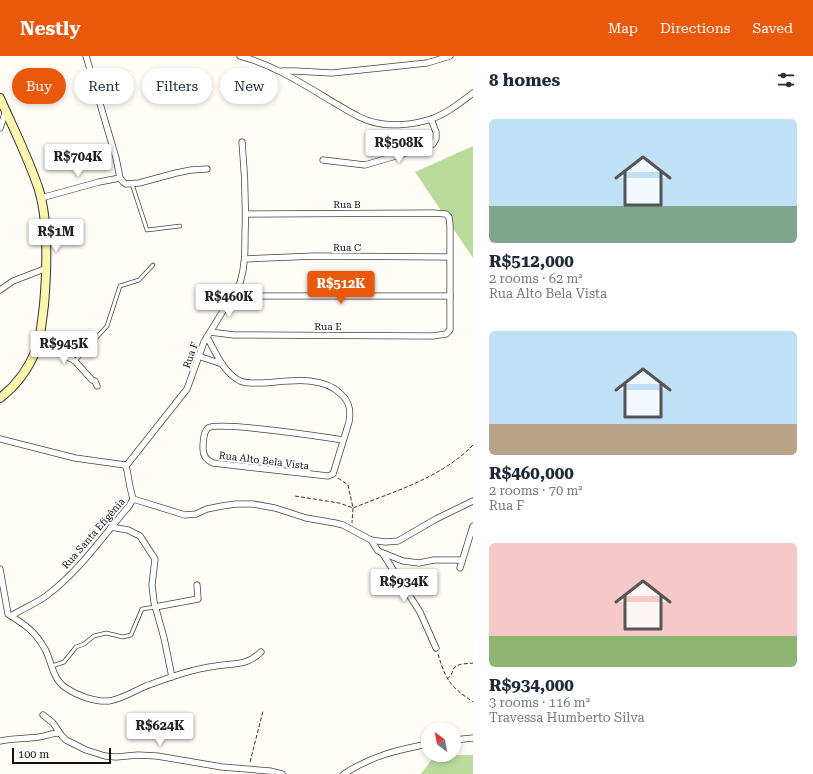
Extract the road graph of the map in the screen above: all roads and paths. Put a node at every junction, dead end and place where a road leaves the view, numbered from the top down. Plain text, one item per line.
1 (86, 56) edge
2 (240, 56) edge
3 (450, 56) edge
4 (281, 71) junction
5 (473, 93) edge
6 (0, 98) edge
7 (6, 110) junction
8 (431, 119) junction
9 (0, 128) edge
10 (242, 142) dead end
11 (323, 160) dead end
12 (207, 169) dead end
13 (120, 178) junction
14 (132, 184) junction
15 (41, 198) junction
16 (246, 214) junction
17 (180, 226) dead end
18 (449, 257) junction
19 (245, 259) junction
20 (153, 265) dead end
21 (47, 268) junction
22 (0, 290) edge
23 (232, 296) junction
24 (450, 296) junction
25 (209, 335) junction
26 (38, 341) junction
27 (198, 356) junction
28 (75, 361) junction
29 (222, 364) junction
30 (97, 386) dead end
31 (0, 398) edge
32 (0, 439) edge
33 (343, 440) junction
34 (473, 445) edge
35 (126, 466) junction
36 (333, 474) junction
37 (295, 496) dead end
38 (133, 499) junction
39 (473, 501) edge
40 (353, 508) junction
41 (473, 526) edge
42 (111, 527) junction
43 (352, 530) junction
44 (371, 540) junction
45 (383, 554) junction
46 (462, 560) junction
47 (460, 568) dead end
48 (0, 570) edge
49 (198, 585) dead end
50 (155, 607) junction
51 (11, 616) junction
52 (436, 648) joint
53 (261, 652) dead end
54 (473, 663) edge
55 (52, 666) junction
56 (172, 677) junction
57 (447, 679) junction
58 (473, 702) edge
59 (263, 711) dead end
60 (43, 715) dead end
61 (59, 733) junction
62 (473, 738) edge
63 (461, 739) edge
64 (0, 742) edge
65 (421, 746) edge
66 (248, 768) junction
67 (282, 774) edge
68 (344, 774) edge

1 - 13 street
2 - 4 street
3 - 4 street
4 - 8 street
5 - 8 street
6 - 7 main road
7 - 9 street
7 - 15 main road
8 - 11 street
10 - 16 street, Rua F
12 - 14 street
13 - 14 street
13 - 15 street
14 - 17 lane
15 - 21 main road
16 - 18 street, Rua B
16 - 19 street, Rua F
18 - 19 street, Rua C
18 - 24 street
19 - 23 street, Rua F
20 - 28 lane
21 - 22 street
21 - 26 main road
23 - 24 street
23 - 25 street, Rua F
24 - 25 street, Rua E
25 - 27 street, Rua F
25 - 29 street
26 - 28 street
26 - 31 main road
27 - 29 street
27 - 35 street, Rua F
28 - 30 street
29 - 33 street
32 - 35 street
33 - 36 street
33 - 36 street, Rua Alto Bela Vista
34 - 40 path
35 - 38 street, Rua Santa Efigênia
36 - 40 path
37 - 40 path
38 - 42 street, Rua Santa Efigênia
38 - 43 street
39 - 44 street
40 - 43 path
41 - 46 street
42 - 50 street
42 - 51 street, Rua Santa Efigênia
43 - 44 street
44 - 45 street
45 - 46 street
45 - 52 street
46 - 47 street
48 - 51 street
49 - 50 street
50 - 55 lane
50 - 56 street
51 - 55 street
52 - 57 path
53 - 56 street
54 - 57 path
55 - 56 street
57 - 58 path
59 - 66 path
60 - 61 street
61 - 64 street
61 - 66 street
62 - 63 street
65 - 68 street
66 - 67 street

